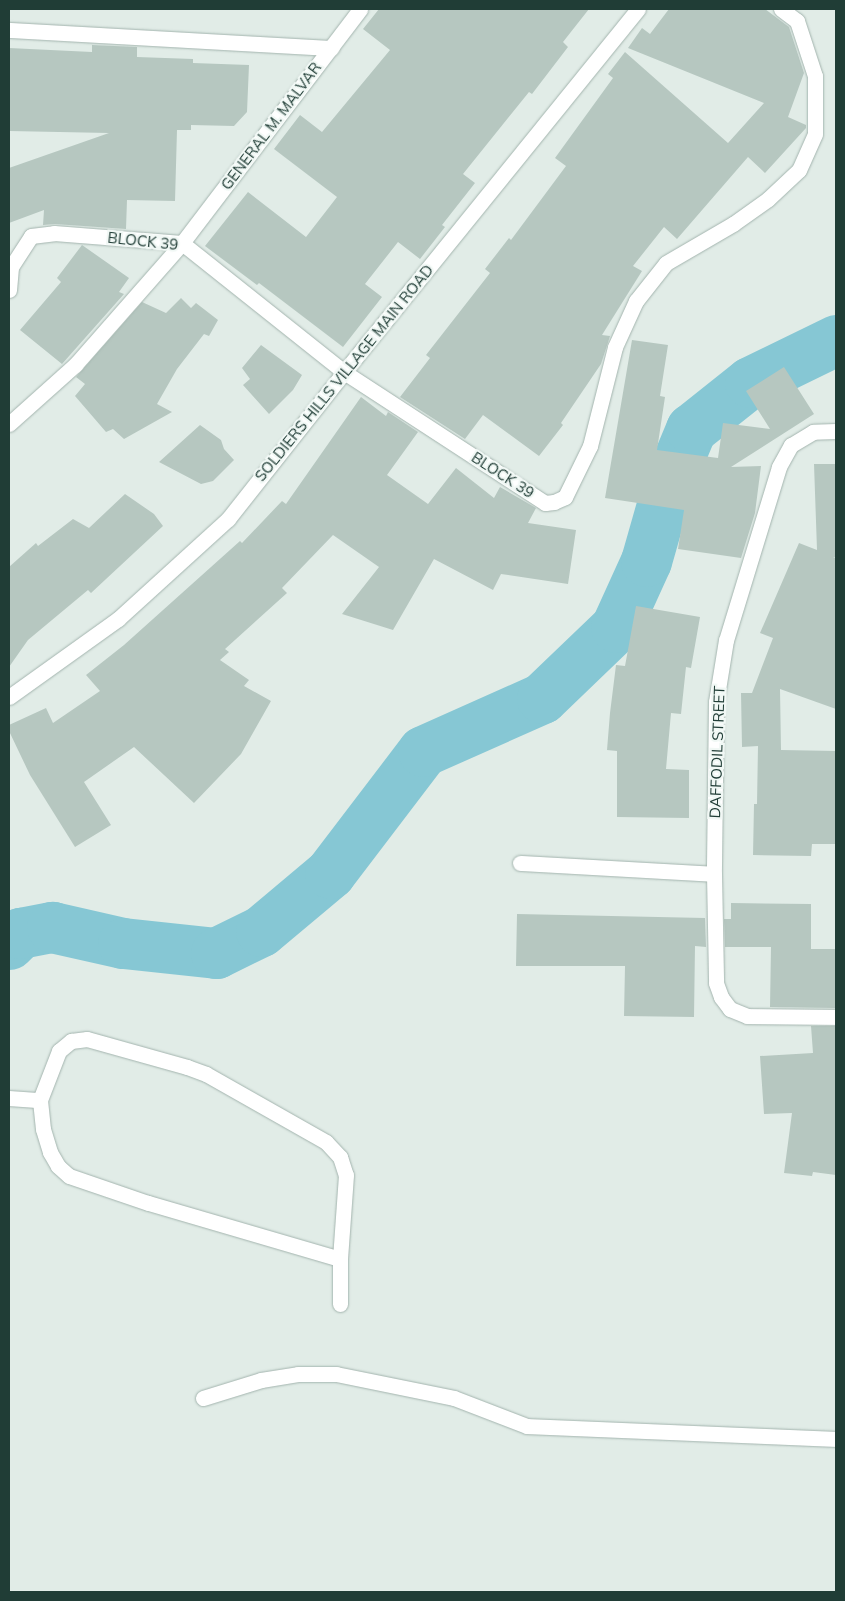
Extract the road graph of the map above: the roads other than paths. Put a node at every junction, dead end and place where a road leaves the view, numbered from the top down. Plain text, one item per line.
1 (360, 9) edge
2 (638, 9) edge
3 (781, 9) edge
4 (9, 30) edge
5 (331, 48) junction
6 (182, 243) junction
7 (9, 290) edge
8 (344, 372) junction
9 (9, 424) edge
10 (836, 430) edge
11 (9, 697) edge
12 (520, 863) dead end
13 (714, 874) junction
14 (836, 1017) edge
15 (9, 1098) edge
16 (40, 1100) junction
17 (340, 1259) junction
18 (340, 1304) dead end
19 (204, 1398) dead end
20 (836, 1439) edge

1 - 5 street, GENERAL M. MALVAR
2 - 8 street, SOLDIERS HILLS VILLAGE MAIN ROAD
3 - 8 street, BLOCK 39
4 - 5 street
5 - 6 street, GENERAL M. MALVAR
6 - 7 street, BLOCK 39
6 - 8 street, BLOCK 39
6 - 9 street, GENERAL M. MALVAR
8 - 11 street, SOLDIERS HILLS VILLAGE MAIN ROAD
10 - 13 street, DAFFODIL STREET
12 - 13 street
13 - 14 street, DAFFODIL STREET
15 - 16 street
16 - 17 street
16 - 17 street
17 - 18 street
19 - 20 street

